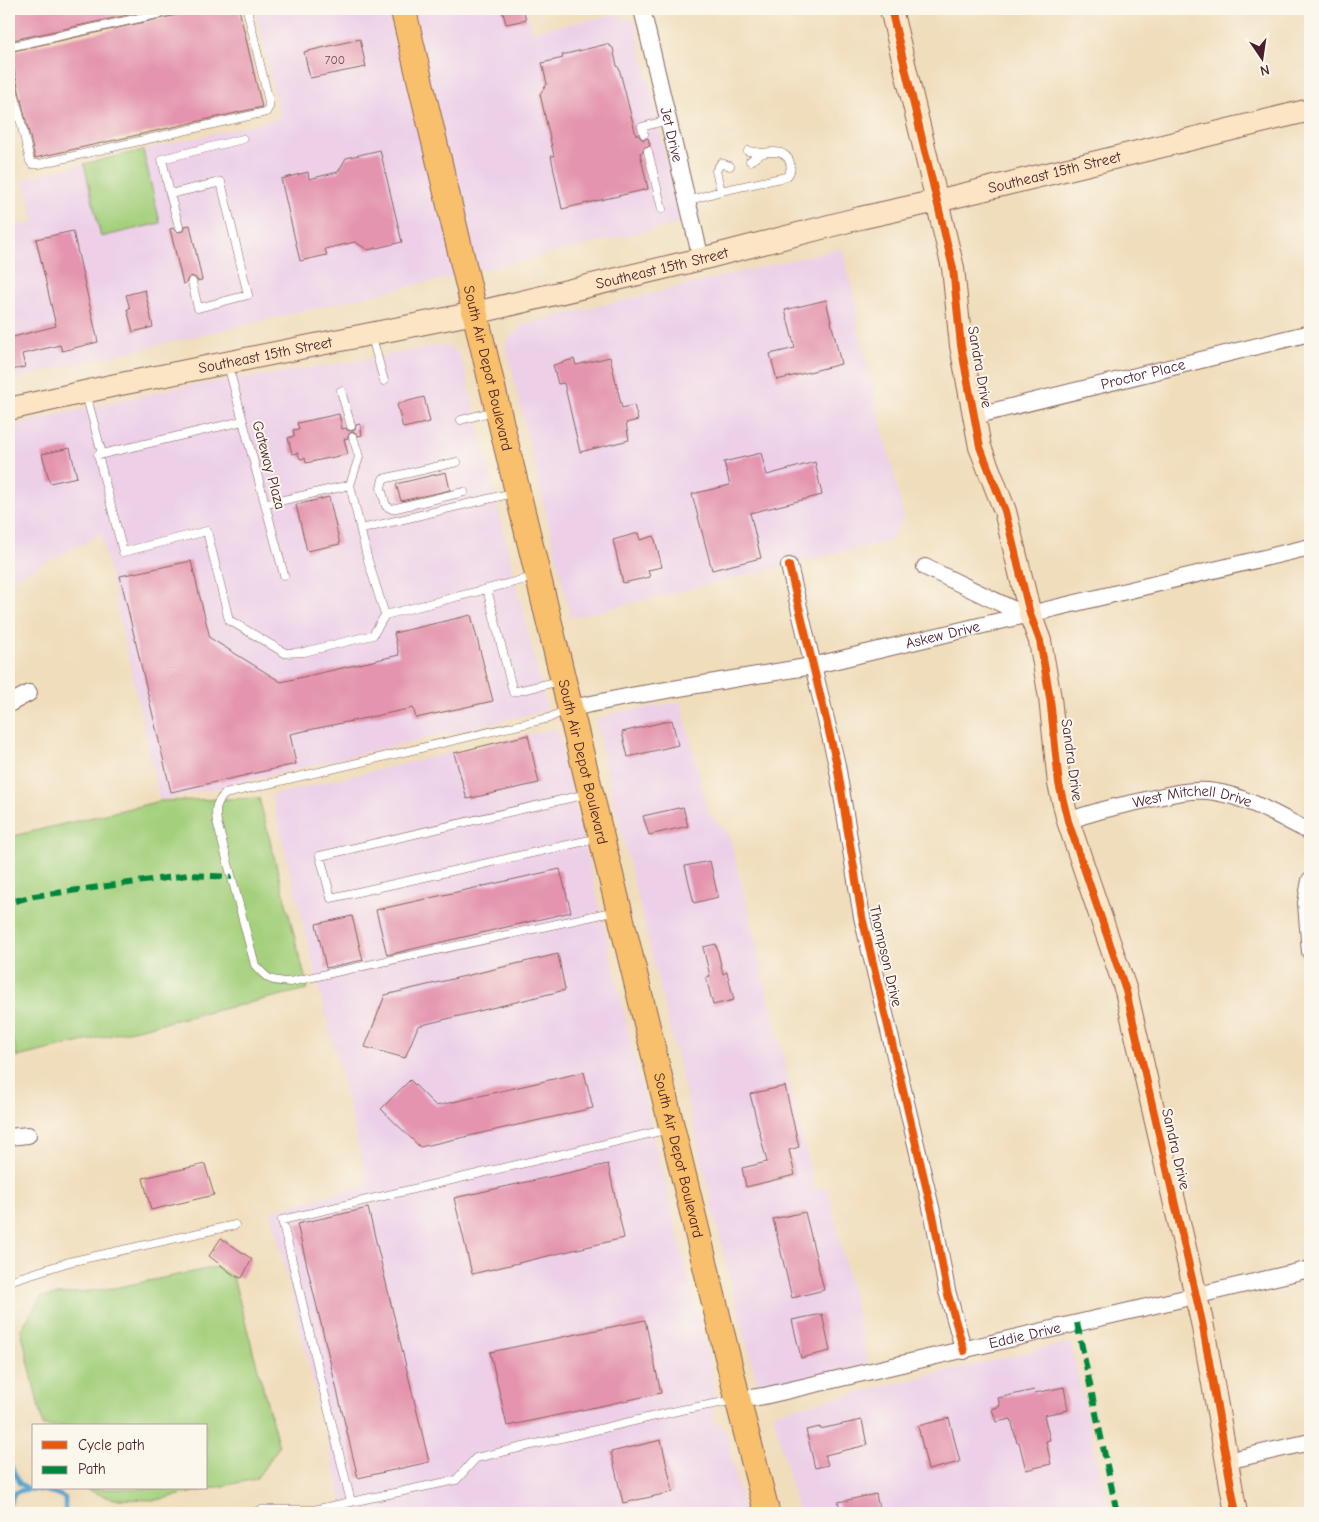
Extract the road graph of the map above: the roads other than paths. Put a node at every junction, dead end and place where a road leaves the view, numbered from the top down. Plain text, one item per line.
1 (180, 9) edge
2 (247, 9) edge
3 (403, 9) edge
4 (642, 9) edge
5 (891, 9) edge
6 (9, 47) edge
7 (9, 71) edge
8 (1310, 110) edge
9 (668, 120) junction
10 (644, 134) dead end
11 (244, 140) dead end
12 (648, 151) dead end
13 (748, 151) dead end
14 (763, 153) junction
15 (728, 155) dead end
16 (750, 161) dead end
17 (721, 163) junction
18 (730, 166) dead end
19 (721, 191) junction
20 (170, 194) junction
21 (687, 201) junction
22 (937, 201) junction
23 (662, 209) dead end
24 (179, 227) dead end
25 (701, 260) junction
26 (192, 282) dead end
27 (475, 313) junction
28 (1310, 334) edge
29 (372, 335) junction
30 (227, 363) junction
31 (384, 381) dead end
32 (341, 391) dead end
33 (85, 392) junction
34 (9, 409) edge
35 (498, 410) junction
36 (974, 416) junction
37 (462, 420) dead end
38 (243, 421) junction
39 (351, 426) dead end
40 (353, 437) dead end
41 (102, 454) junction
42 (457, 462) dead end
43 (350, 485) junction
44 (464, 492) dead end
45 (518, 492) junction
46 (266, 504) junction
47 (362, 529) junction
48 (1310, 547) edge
49 (789, 566) dead end
50 (924, 566) dead end
51 (284, 575) dead end
52 (538, 576) junction
53 (487, 589) junction
54 (1027, 614) junction
55 (385, 615) junction
56 (812, 666) junction
57 (564, 680) junction
58 (29, 694) dead end
59 (9, 704) edge
60 (571, 708) junction
61 (592, 793) junction
62 (1068, 821) junction
63 (1310, 832) edge
64 (602, 837) junction
65 (1310, 880) edge
66 (620, 910) junction
67 (1310, 952) edge
68 (673, 1128) junction
69 (28, 1134) dead end
70 (9, 1137) edge
71 (235, 1225) dead end
72 (1310, 1269) edge
73 (9, 1281) edge
74 (1196, 1295) junction
75 (964, 1351) junction
76 (738, 1400) junction
77 (1310, 1442) edge
78 (1227, 1461) junction
79 (351, 1502) junction
80 (253, 1513) edge
81 (767, 1513) edge
82 (1236, 1513) edge

1 - 6 lane
2 - 7 lane
3 - 27 main road, South Air Depot Boulevard
4 - 9 street, Jet Drive
5 - 22 street, Sandra Drive
8 - 22 street, Southeast 15th Street
9 - 10 lane
9 - 21 street, Jet Drive
11 - 20 lane
12 - 23 lane
13 - 14 lane
14 - 16 lane
14 - 19 lane
15 - 17 lane
17 - 18 lane
17 - 19 lane
19 - 21 lane
20 - 24 lane
20 - 26 lane
21 - 25 street, Jet Drive
22 - 25 street, Southeast 15th Street
22 - 36 street, Sandra Drive
25 - 27 street, Southeast 15th Street
27 - 29 street, Southeast 15th Street
27 - 35 main road, South Air Depot Boulevard
28 - 36 street, Proctor Place
29 - 30 street, Southeast 15th Street
29 - 31 lane
30 - 33 street, Southeast 15th Street
30 - 38 lane, Gateway Plaza
32 - 39 lane
33 - 34 street, Southeast 15th Street
33 - 41 lane
35 - 37 lane
35 - 45 main road, South Air Depot Boulevard
36 - 54 street, Sandra Drive
38 - 41 lane
38 - 46 lane, Gateway Plaza
40 - 43 lane
41 - 55 lane
42 - 44 lane
43 - 46 lane
43 - 47 lane
45 - 47 lane
45 - 52 main road, South Air Depot Boulevard
46 - 51 lane, Gateway Plaza
47 - 55 lane
48 - 54 street, Askew Drive
49 - 56 street, Thompson Drive
50 - 54 street
52 - 53 lane
52 - 57 main road, South Air Depot Boulevard
53 - 55 lane
53 - 57 lane
54 - 56 street, Askew Drive
54 - 62 street, Sandra Drive
56 - 60 street, Askew Drive
56 - 75 street, Thompson Drive
57 - 60 main road, South Air Depot Boulevard
58 - 59 street
60 - 61 main road, South Air Depot Boulevard
60 - 66 lane
61 - 64 main road, South Air Depot Boulevard
61 - 64 lane
62 - 63 street, West Mitchell Drive
62 - 74 street, Sandra Drive
64 - 66 main road, South Air Depot Boulevard
65 - 67 street
66 - 68 main road, South Air Depot Boulevard
68 - 76 main road, South Air Depot Boulevard
68 - 79 lane
69 - 70 street
71 - 73 lane
72 - 74 street, Eddie Drive
74 - 75 street, Eddie Drive
74 - 78 street, Sandra Drive
75 - 76 street, Eddie Drive
76 - 79 lane
76 - 81 main road, South Air Depot Boulevard
77 - 78 street
78 - 82 street, Sandra Drive
79 - 80 lane

